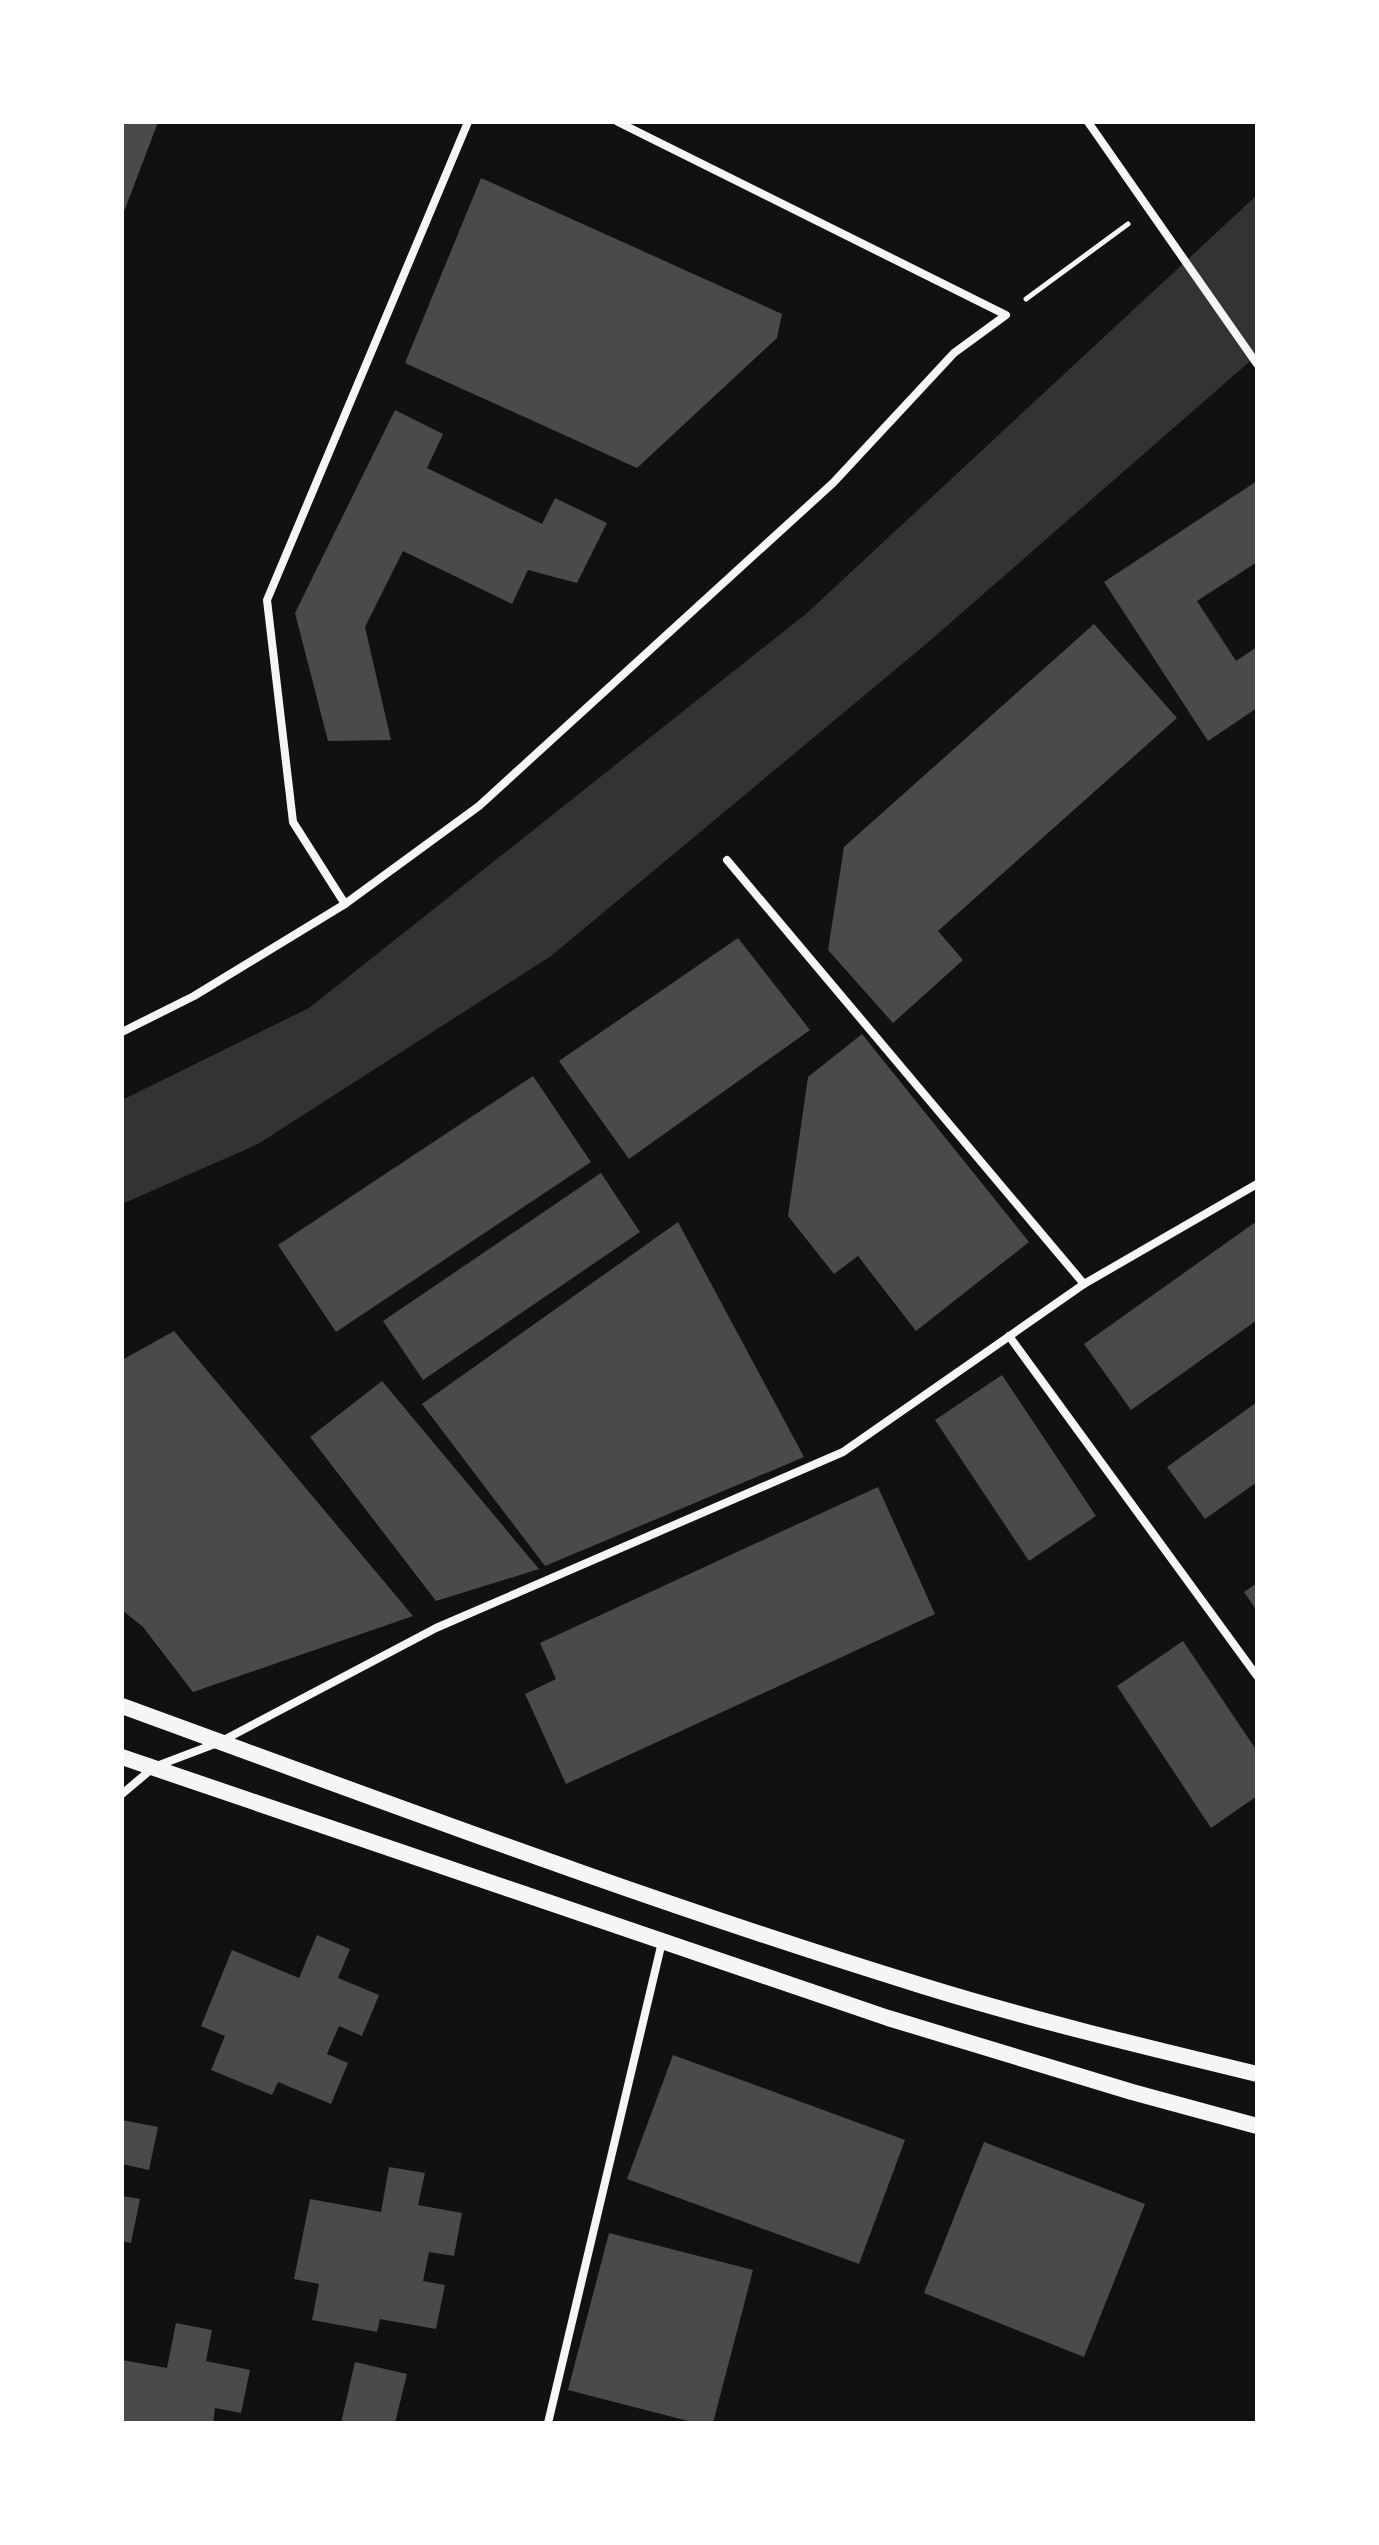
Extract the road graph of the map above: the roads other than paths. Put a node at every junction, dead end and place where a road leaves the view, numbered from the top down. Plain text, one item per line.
1 (468, 122) edge
2 (1088, 122) edge
3 (622, 123) edge
4 (1257, 364) edge
5 (727, 860) dead end
6 (345, 904) junction
7 (122, 1032) edge
8 (1257, 1184) edge
9 (1084, 1284) junction
10 (1009, 1336) junction
11 (1257, 1676) edge
12 (122, 1706) edge
13 (220, 1742) junction
14 (122, 1757) edge
15 (154, 1767) junction
16 (122, 1794) edge
17 (662, 1942) junction
18 (1257, 2074) edge
19 (1257, 2126) edge
20 (548, 2423) edge

1 - 6 street
2 - 4 street
3 - 6 street
5 - 9 street
6 - 7 street
8 - 9 street
9 - 10 street
10 - 11 street
10 - 13 street
12 - 13 main road
13 - 15 street
13 - 18 main road
14 - 15 main road
15 - 16 street
15 - 17 main road
17 - 19 main road
17 - 20 street

